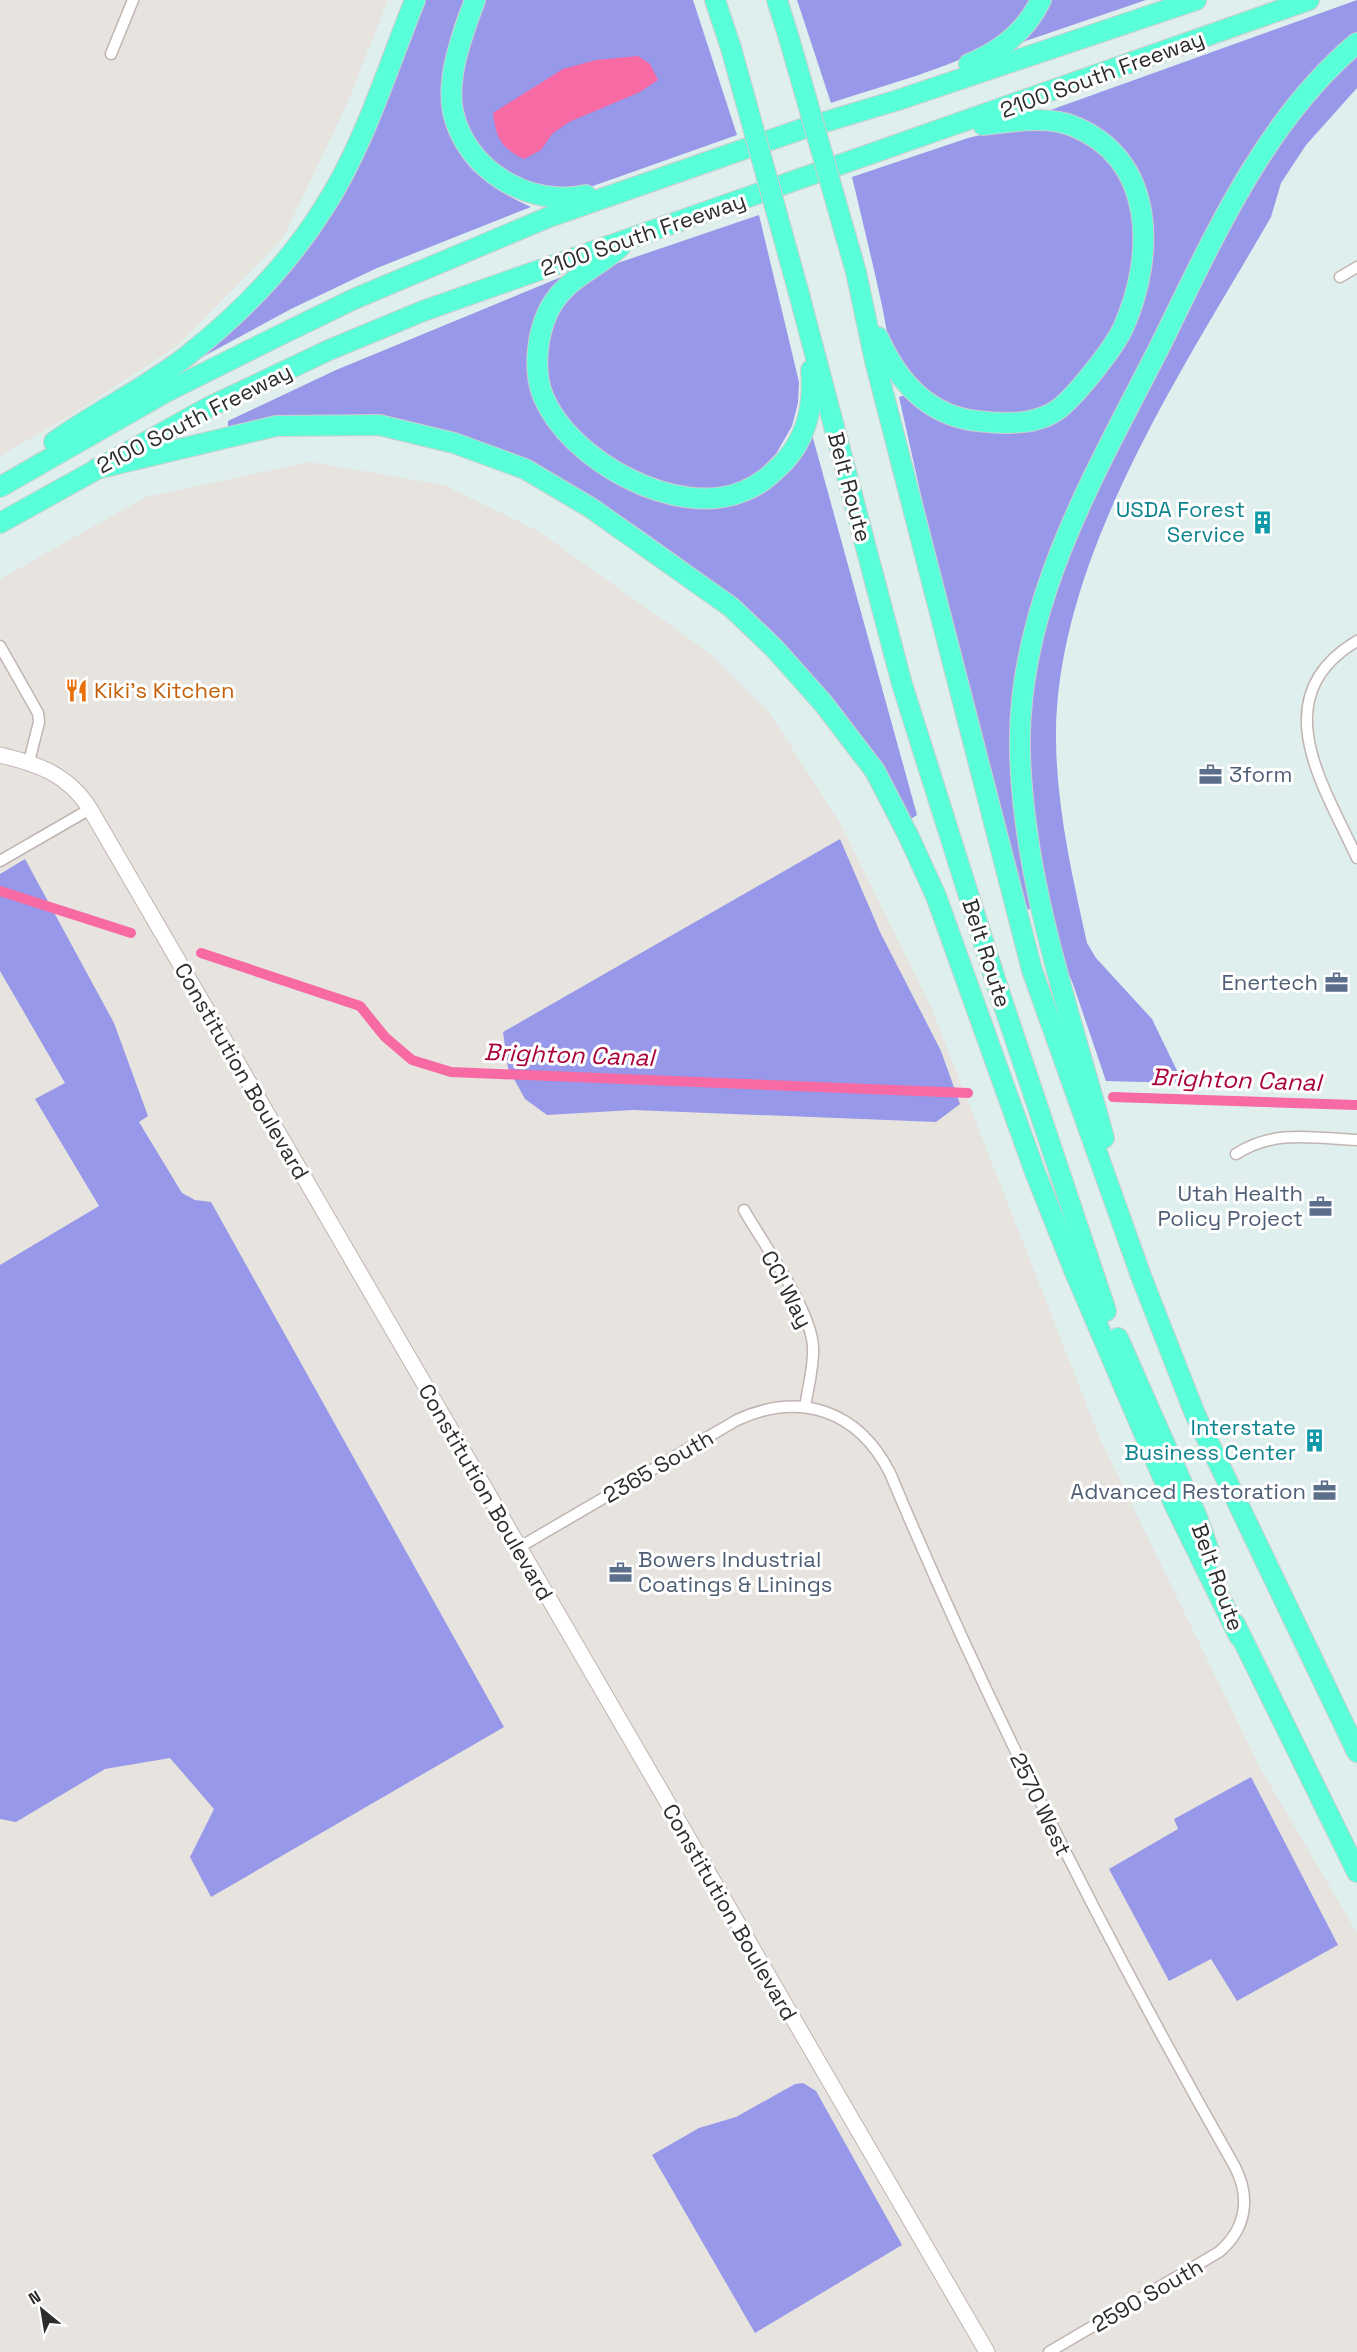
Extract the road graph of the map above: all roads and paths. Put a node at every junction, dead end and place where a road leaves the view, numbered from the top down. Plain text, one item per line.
1 (133, 0) edge
2 (415, 0) edge
3 (475, 0) edge
4 (715, 0) edge
5 (1041, 0) edge
6 (1196, 0) edge
7 (1309, 0) edge
8 (780, 6) edge
9 (1357, 43) edge
10 (111, 54) dead end
11 (805, 128) junction
12 (948, 128) junction
13 (642, 182) junction
14 (627, 239) junction
15 (1357, 267) edge
16 (1340, 277) dead end
17 (864, 305) junction
18 (806, 322) junction
19 (96, 469) junction
20 (0, 481) edge
21 (0, 487) edge
22 (0, 523) edge
23 (1357, 641) edge
24 (0, 646) edge
25 (0, 755) edge
26 (29, 762) junction
27 (90, 809) junction
28 (1357, 858) edge
29 (0, 861) edge
30 (1357, 1140) edge
31 (1236, 1154) dead end
32 (744, 1210) dead end
33 (1141, 1276) junction
34 (805, 1407) junction
35 (518, 1548) junction
36 (1239, 1636) junction
37 (1357, 1752) edge
38 (1357, 1872) edge
39 (1239, 2229) joint
40 (987, 2352) edge
41 (1049, 2352) edge

1 - 10 street
2 - 20 highway
3 - 13 highway
4 - 18 highway, Belt Route, bridge
5 - 11 highway
6 - 11 highway, 2100 South Freeway
7 - 12 highway, 2100 South Freeway
8 - 17 highway, Belt Route, bridge
9 - 33 highway
11 - 13 highway, 2100 South Freeway
12 - 14 highway, 2100 South Freeway
12 - 17 highway
13 - 21 highway, 2100 South Freeway
14 - 18 highway
14 - 19 highway, 2100 South Freeway
15 - 16 street
17 - 33 highway, Belt Route
18 - 36 highway, Belt Route
19 - 22 highway, 2100 South Freeway
19 - 36 highway
23 - 28 street
24 - 26 street
25 - 26 street, Constitution Boulevard
26 - 27 street, Constitution Boulevard
27 - 29 street
27 - 35 street, Constitution Boulevard
30 - 31 street
32 - 34 street, CCI Way
33 - 37 highway, Belt Route
34 - 35 street, 2365 South
34 - 39 street, 2570 West
35 - 40 street, Constitution Boulevard
36 - 38 highway, Belt Route
39 - 41 street, 2590 South

